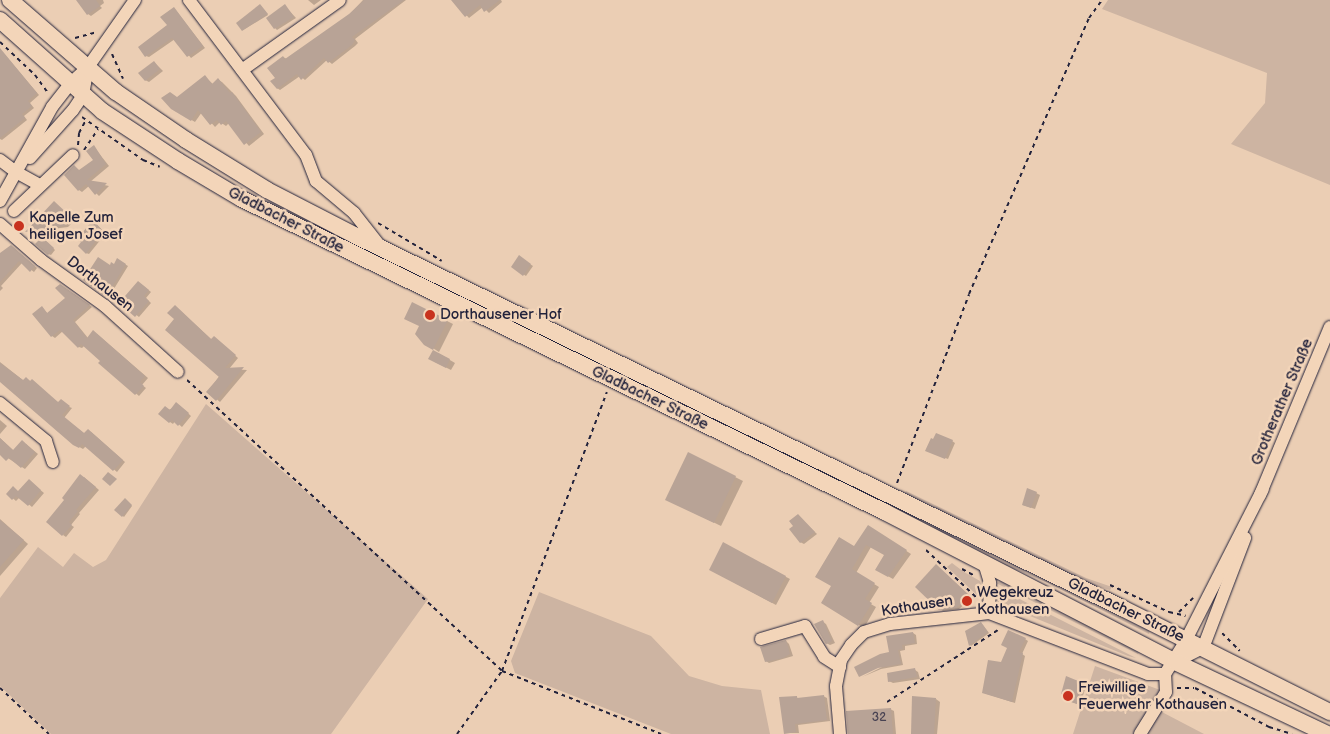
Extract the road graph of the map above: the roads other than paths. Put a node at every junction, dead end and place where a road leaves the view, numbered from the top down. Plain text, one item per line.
1 (10, 0) edge
2 (135, 0) edge
3 (189, 0) edge
4 (340, 0) edge
5 (0, 20) edge
6 (88, 67) junction
7 (242, 70) junction
8 (70, 84) junction
9 (83, 95) junction
10 (75, 154) road end
11 (0, 160) edge
12 (16, 172) junction
13 (39, 185) junction
14 (0, 201) edge
15 (14, 211) dead end
16 (0, 224) edge
17 (381, 248) junction
18 (1330, 327) edge
19 (1327, 349) edge
20 (178, 372) road end
21 (0, 403) edge
22 (54, 462) dead end
23 (1263, 489) junction
24 (984, 563) junction
25 (989, 608) junction
26 (761, 639) dead end
27 (1186, 640) junction
28 (1203, 648) junction
29 (840, 667) junction
30 (1170, 668) junction
31 (1330, 712) edge
32 (840, 734) edge
33 (1140, 734) edge
34 (1327, 734) edge

1 - 6 main road, Gladbacher Straße
2 - 6 street
3 - 7 street
4 - 7 street
5 - 8 main road, Gladbacher Straße
6 - 8 street
6 - 9 street
6 - 17 main road, Gladbacher Straße
7 - 17 street
8 - 9 main road, Gladbacher Straße
8 - 12 street
9 - 12 street
9 - 24 main road, Gladbacher Straße
10 - 13 street
11 - 12 street
12 - 13 street
12 - 14 street
13 - 15 street
16 - 20 street, Dorthausen
17 - 27 main road, Gladbacher Straße
18 - 19 street, Grotherather Straße
19 - 23 street, Grotherather Straße
21 - 22 street
23 - 27 street, Grotherather Straße
23 - 28 street, Grotherather Straße
24 - 25 street
24 - 30 main road, Gladbacher Straße
25 - 29 street, Kothausen
25 - 30 street, Kothausen
26 - 29 street
27 - 28 main road, Gladbacher Straße
27 - 30 street, Grotherather Straße
28 - 30 street
28 - 31 main road, Gladbacher Straße
29 - 32 street, Kothausen
30 - 33 street
30 - 34 main road, Gladbacher Straße

